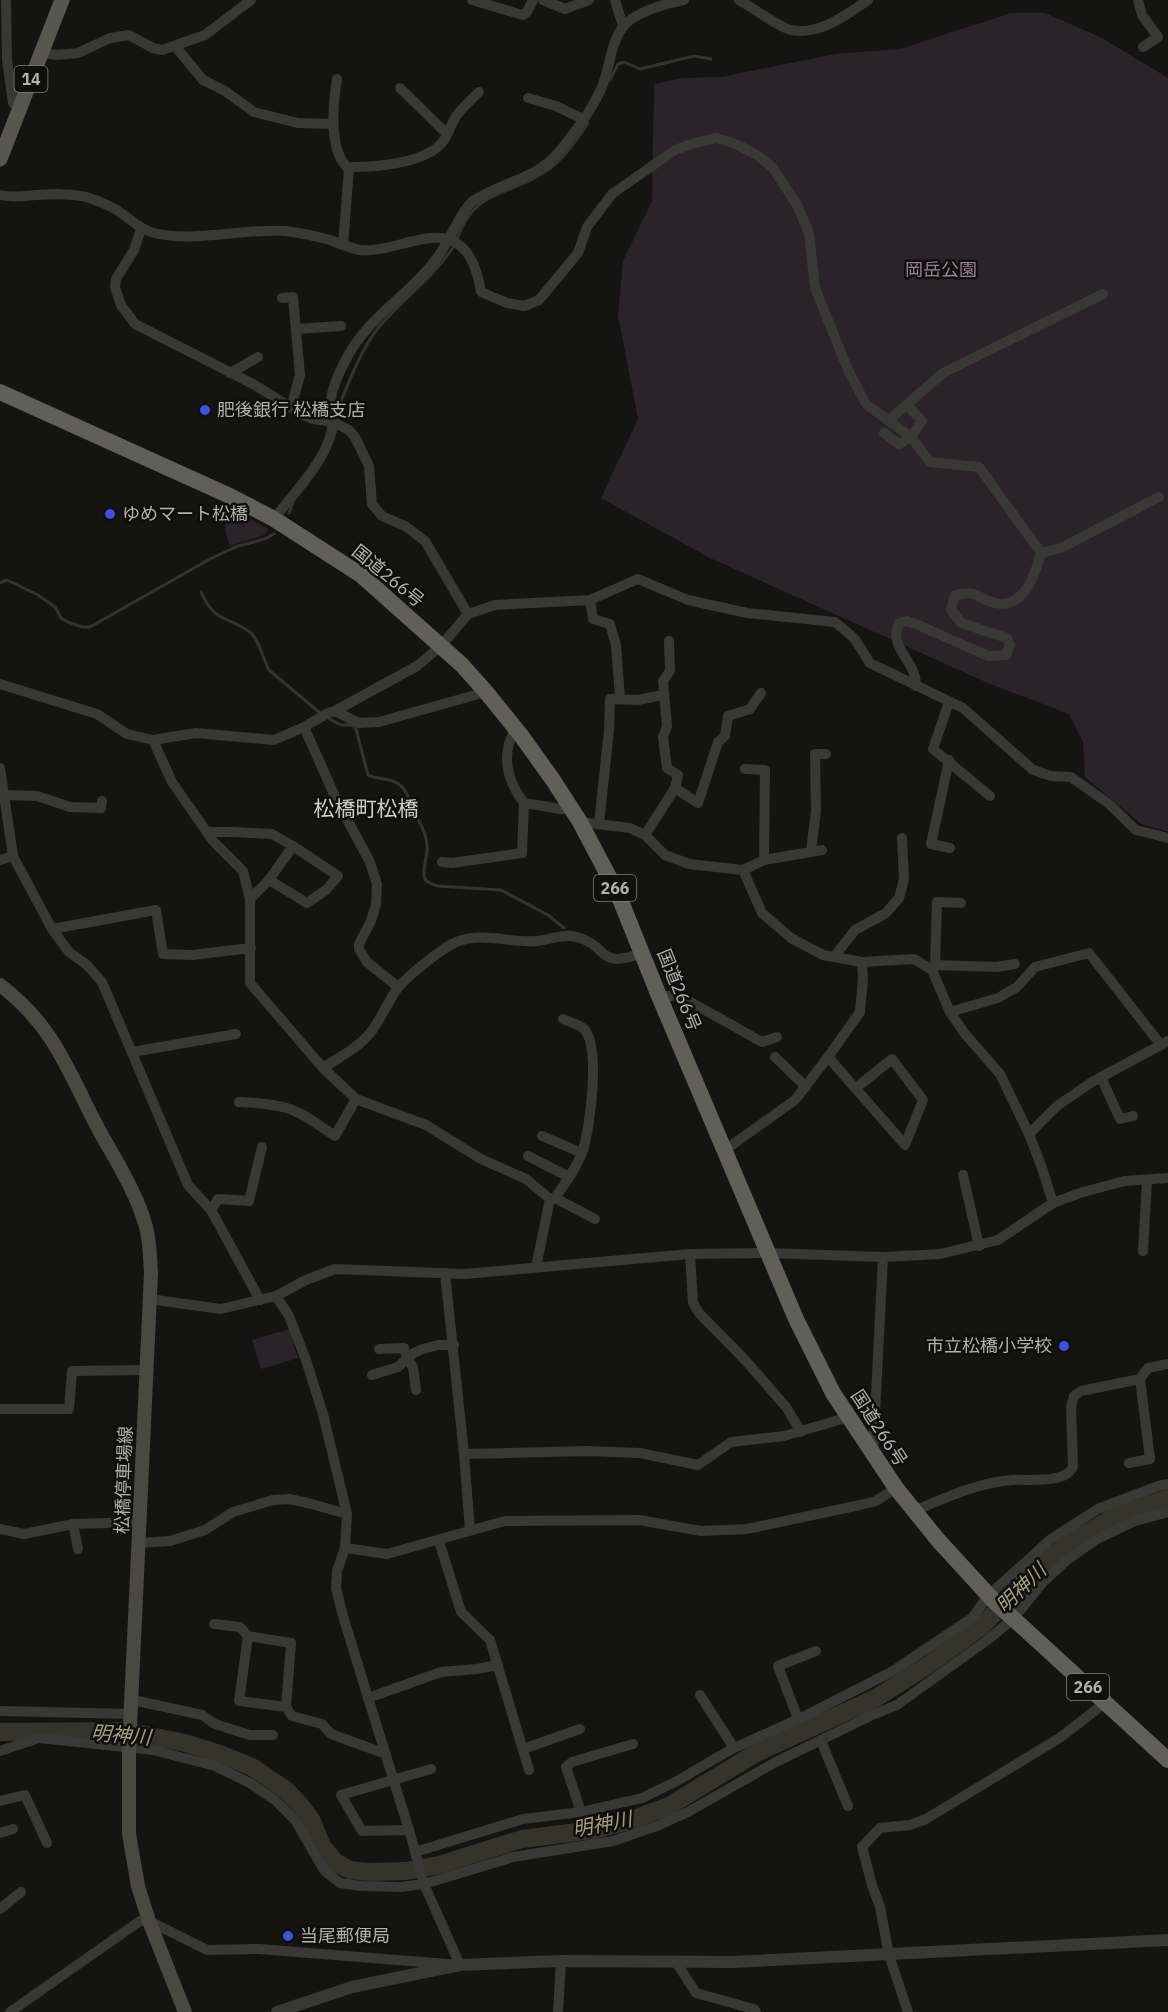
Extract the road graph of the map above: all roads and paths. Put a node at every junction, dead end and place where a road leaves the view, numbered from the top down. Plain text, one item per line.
1 (6, 0) edge
2 (62, 0) edge
3 (251, 0) edge
4 (472, 0) edge
5 (533, 0) edge
6 (543, 0) edge
7 (589, 0) edge
8 (615, 0) edge
9 (684, 0) edge
10 (739, 0) edge
11 (868, 0) edge
12 (1138, 0) edge
13 (623, 26) junction
14 (175, 46) junction
15 (1143, 47) dead end
16 (41, 53) junction
17 (4, 60) edge
18 (337, 79) dead end
19 (400, 88) dead end
20 (479, 92) dead end
21 (528, 98) dead end
22 (13, 103) dead end
23 (583, 118) junction
24 (333, 124) junction
25 (447, 134) junction
26 (0, 159) edge
27 (349, 170) junction
28 (0, 195) edge
29 (141, 229) junction
30 (450, 240) junction
31 (343, 245) junction
32 (1103, 294) dead end
33 (292, 297) dead end
34 (341, 326) dead end
35 (296, 329) junction
36 (258, 357) dead end
37 (230, 373) junction
38 (0, 392) edge
39 (907, 405) junction
40 (291, 408) junction
41 (889, 420) junction
42 (333, 422) junction
43 (884, 433) dead end
44 (911, 437) junction
45 (1159, 497) dead end
46 (274, 519) junction
47 (1041, 554) junction
48 (590, 600) junction
49 (468, 614) junction
50 (669, 641) dead end
51 (441, 646) junction
52 (0, 684) edge
53 (916, 686) junction
54 (486, 692) junction
55 (761, 693) dead end
56 (663, 695) junction
57 (620, 698) junction
58 (949, 702) junction
59 (327, 714) junction
60 (304, 727) junction
61 (516, 729) junction
62 (153, 740) junction
63 (803, 753) dead end
64 (815, 754) junction
65 (826, 754) dead end
66 (949, 760) junction
67 (0, 768) edge
68 (745, 769) dead end
69 (675, 788) junction
70 (5, 795) junction
71 (990, 796) dead end
72 (102, 801) dead end
73 (524, 803) junction
74 (576, 815) junction
75 (599, 824) junction
76 (207, 832) junction
77 (645, 835) junction
78 (902, 838) dead end
79 (1168, 838) edge
80 (293, 846) junction
81 (950, 848) dead end
82 (13, 856) junction
83 (0, 860) edge
84 (764, 860) junction
85 (442, 862) dead end
86 (743, 870) junction
87 (268, 880) junction
88 (250, 899) junction
89 (961, 903) dead end
90 (52, 928) junction
91 (251, 948) junction
92 (642, 953) junction
93 (834, 957) junction
94 (862, 962) junction
95 (1016, 964) dead end
96 (933, 967) junction
97 (0, 985) edge
98 (398, 987) junction
99 (659, 996) junction
100 (950, 1012) junction
101 (563, 1019) dead end
102 (236, 1034) dead end
103 (777, 1037) dead end
104 (1164, 1043) edge
105 (132, 1052) junction
106 (775, 1057) dead end
107 (828, 1057) junction
108 (323, 1068) junction
109 (1101, 1077) junction
110 (806, 1087) junction
111 (856, 1088) junction
112 (356, 1099) junction
113 (239, 1102) dead end
114 (1133, 1116) dead end
115 (1029, 1134) junction
116 (542, 1136) dead end
117 (262, 1147) dead end
118 (725, 1150) junction
119 (582, 1153) junction
120 (528, 1156) dead end
121 (963, 1175) dead end
122 (569, 1177) junction
123 (1168, 1178) edge
124 (1147, 1180) junction
125 (553, 1199) junction
126 (1053, 1203) junction
127 (211, 1210) junction
128 (595, 1219) dead end
129 (979, 1246) junction
130 (1143, 1251) dead end
131 (768, 1253) junction
132 (690, 1254) junction
133 (883, 1257) junction
134 (536, 1267) junction
135 (445, 1273) junction
136 (276, 1296) junction
137 (149, 1299) junction
138 (260, 1300) junction
139 (454, 1345) junction
140 (379, 1349) dead end
141 (408, 1360) junction
142 (1168, 1364) edge
143 (146, 1370) junction
144 (372, 1375) dead end
145 (1140, 1379) junction
146 (416, 1390) dead end
147 (0, 1409) edge
148 (849, 1417) junction
149 (801, 1432) junction
150 (464, 1454) junction
151 (873, 1454) junction
152 (1129, 1463) dead end
153 (1168, 1484) edge
154 (896, 1488) junction
155 (914, 1511) junction
156 (1168, 1512) edge
157 (347, 1514) junction
158 (140, 1522) junction
159 (73, 1524) junction
160 (0, 1529) edge
161 (470, 1530) junction
162 (439, 1540) junction
163 (139, 1543) junction
164 (345, 1548) junction
165 (78, 1550) dead end
166 (991, 1598) junction
167 (1010, 1617) junction
168 (214, 1624) dead end
169 (248, 1636) junction
170 (816, 1652) dead end
171 (498, 1665) junction
172 (700, 1695) dead end
173 (368, 1698) junction
174 (133, 1700) junction
175 (1106, 1702) junction
176 (286, 1707) junction
177 (0, 1711) edge
178 (131, 1718) junction
179 (798, 1719) junction
180 (580, 1729) dead end
181 (273, 1735) dead end
182 (821, 1741) junction
183 (633, 1744) dead end
184 (130, 1745) junction
185 (734, 1748) junction
186 (523, 1749) junction
187 (0, 1751) edge
188 (386, 1754) junction
189 (1168, 1760) edge
190 (431, 1769) dead end
191 (529, 1770) dead end
192 (394, 1779) junction
193 (0, 1801) edge
194 (848, 1806) dead end
195 (580, 1812) junction
196 (13, 1829) dead end
197 (409, 1830) junction
198 (0, 1833) edge
199 (47, 1843) dead end
200 (416, 1856) junction
201 (423, 1883) junction
202 (21, 1892) dead end
203 (0, 1909) edge
204 (149, 1921) junction
205 (1168, 1940) edge
206 (889, 1955) junction
207 (561, 1961) junction
208 (676, 1962) junction
209 (460, 1965) junction
210 (280, 2011) edge
211 (10, 2012) edge
212 (186, 2012) edge
213 (558, 2012) edge
214 (756, 2012) edge
215 (908, 2012) edge

1 - 17 street
2 - 16 main road, 14
3 - 14 street
4 - 5 street
6 - 7 street
8 - 13 street
9 - 13 street
10 - 11 street
12 - 15 street
13 - 23 street
14 - 16 street
14 - 24 street
16 - 26 main road, 14
17 - 22 street
18 - 24 street
19 - 25 street
20 - 25 street
21 - 23 street
23 - 30 street
24 - 27 street
25 - 27 street
27 - 31 street
28 - 29 street
29 - 31 street
29 - 37 street
30 - 31 street
30 - 41 street
30 - 42 street
32 - 39 street
33 - 35 street
34 - 35 street
35 - 40 street
36 - 37 street
37 - 40 street
38 - 46 highway, 国道266号 / 266
39 - 41 street
39 - 44 street
40 - 42 street
41 - 44 street
42 - 46 street
42 - 49 street
43 - 44 street
44 - 47 street
45 - 47 street
46 - 51 highway, 国道266号 / 266
47 - 53 street
48 - 49 street
48 - 53 street
48 - 57 street
49 - 51 street
50 - 56 street
51 - 54 highway, 国道266号 / 266
51 - 59 street
52 - 62 street
53 - 58 street
54 - 59 street
54 - 61 highway, 国道266号 / 266
55 - 69 street
56 - 57 street
56 - 69 street
57 - 75 street
58 - 66 street
58 - 79 street
59 - 60 street
60 - 62 street
60 - 98 street
61 - 73 street
61 - 74 highway, 国道266号 / 266
62 - 76 street
63 - 64 street
64 - 65 street
64 - 84 street
66 - 71 street
66 - 81 street
67 - 70 street
68 - 84 street
69 - 77 street
70 - 72 street
70 - 82 street
73 - 74 street
73 - 85 street
74 - 75 street
74 - 92 highway, 国道266号 / 266
75 - 77 street
76 - 80 street
76 - 88 street
77 - 86 street
78 - 93 street
80 - 87 street
80 - 87 street
82 - 83 street
82 - 90 street
84 - 86 street
86 - 93 street
87 - 88 street
88 - 91 street
89 - 96 street
90 - 91 street
90 - 105 street
91 - 108 street
92 - 98 street
92 - 99 highway, 国道266号 / 266
93 - 94 street
94 - 96 street
94 - 107 street
95 - 96 street
96 - 100 street
97 - 137 main road, 松橋停車場線
98 - 108 street
99 - 103 street
99 - 118 highway, 国道266号 / 266
100 - 104 street
100 - 115 street
101 - 119 street
102 - 105 street
104 - 109 street
105 - 127 street
106 - 110 street
107 - 110 street
107 - 111 street
108 - 112 street
109 - 114 street
109 - 115 street
110 - 118 street
111 - 111 street
112 - 113 street
112 - 125 street
115 - 126 street
116 - 119 street
117 - 127 street
118 - 131 highway, 国道266号 / 266
119 - 122 street
120 - 122 street
121 - 129 street
122 - 125 street
123 - 124 street
124 - 126 street
124 - 130 street
125 - 128 street
125 - 134 street
126 - 129 street
127 - 138 street
129 - 133 street
131 - 132 street
131 - 133 street
131 - 148 highway, 国道266号 / 266
132 - 134 street
132 - 149 street
133 - 151 street
134 - 135 street
135 - 136 street
135 - 139 street
136 - 138 street
136 - 157 street
137 - 138 street
137 - 143 main road, 松橋停車場線
139 - 141 street
139 - 150 street
140 - 141 street
141 - 144 street
141 - 146 street
142 - 145 street
143 - 147 street
143 - 158 main road, 松橋停車場線
145 - 152 street
145 - 155 street
148 - 149 street
148 - 151 highway, 国道266号 / 266
149 - 150 street
150 - 161 street
151 - 154 highway, 国道266号 / 266
153 - 166 street
154 - 155 highway, 国道266号 / 266
154 - 161 street
155 - 166 highway, 国道266号 / 266
156 - 167 street
157 - 163 street
157 - 164 street
158 - 159 street
158 - 163 main road, 松橋停車場線
159 - 160 street
159 - 165 street
161 - 162 street
162 - 164 street
162 - 171 street
163 - 174 main road, 松橋停車場線
164 - 173 street
166 - 167 highway, 国道266号 / 266
166 - 179 street
167 - 175 highway, 国道266号 / 266
167 - 182 street
168 - 169 street
169 - 176 street
169 - 176 street
170 - 179 street
171 - 173 street
171 - 186 street
172 - 185 street
173 - 188 street
174 - 178 main road, 松橋停車場線
174 - 181 street
175 - 189 highway, 国道266号 / 266
175 - 206 street
176 - 188 street
177 - 178 street
178 - 184 main road, 松橋停車場線
179 - 185 street
180 - 186 street
182 - 194 street
182 - 201 street
183 - 195 street
184 - 187 street
184 - 201 street
184 - 204 main road, 松橋停車場線
185 - 195 street
186 - 191 street
188 - 192 street
190 - 192 street
192 - 197 street
192 - 197 street
193 - 199 street
195 - 200 street
196 - 198 street
197 - 200 street
200 - 201 street
201 - 209 street
202 - 203 street
204 - 209 street
204 - 211 street
204 - 212 main road, 松橋停車場線
205 - 206 street
206 - 208 street
206 - 215 street
207 - 208 street
207 - 209 street
207 - 213 street
208 - 214 street
209 - 210 street

